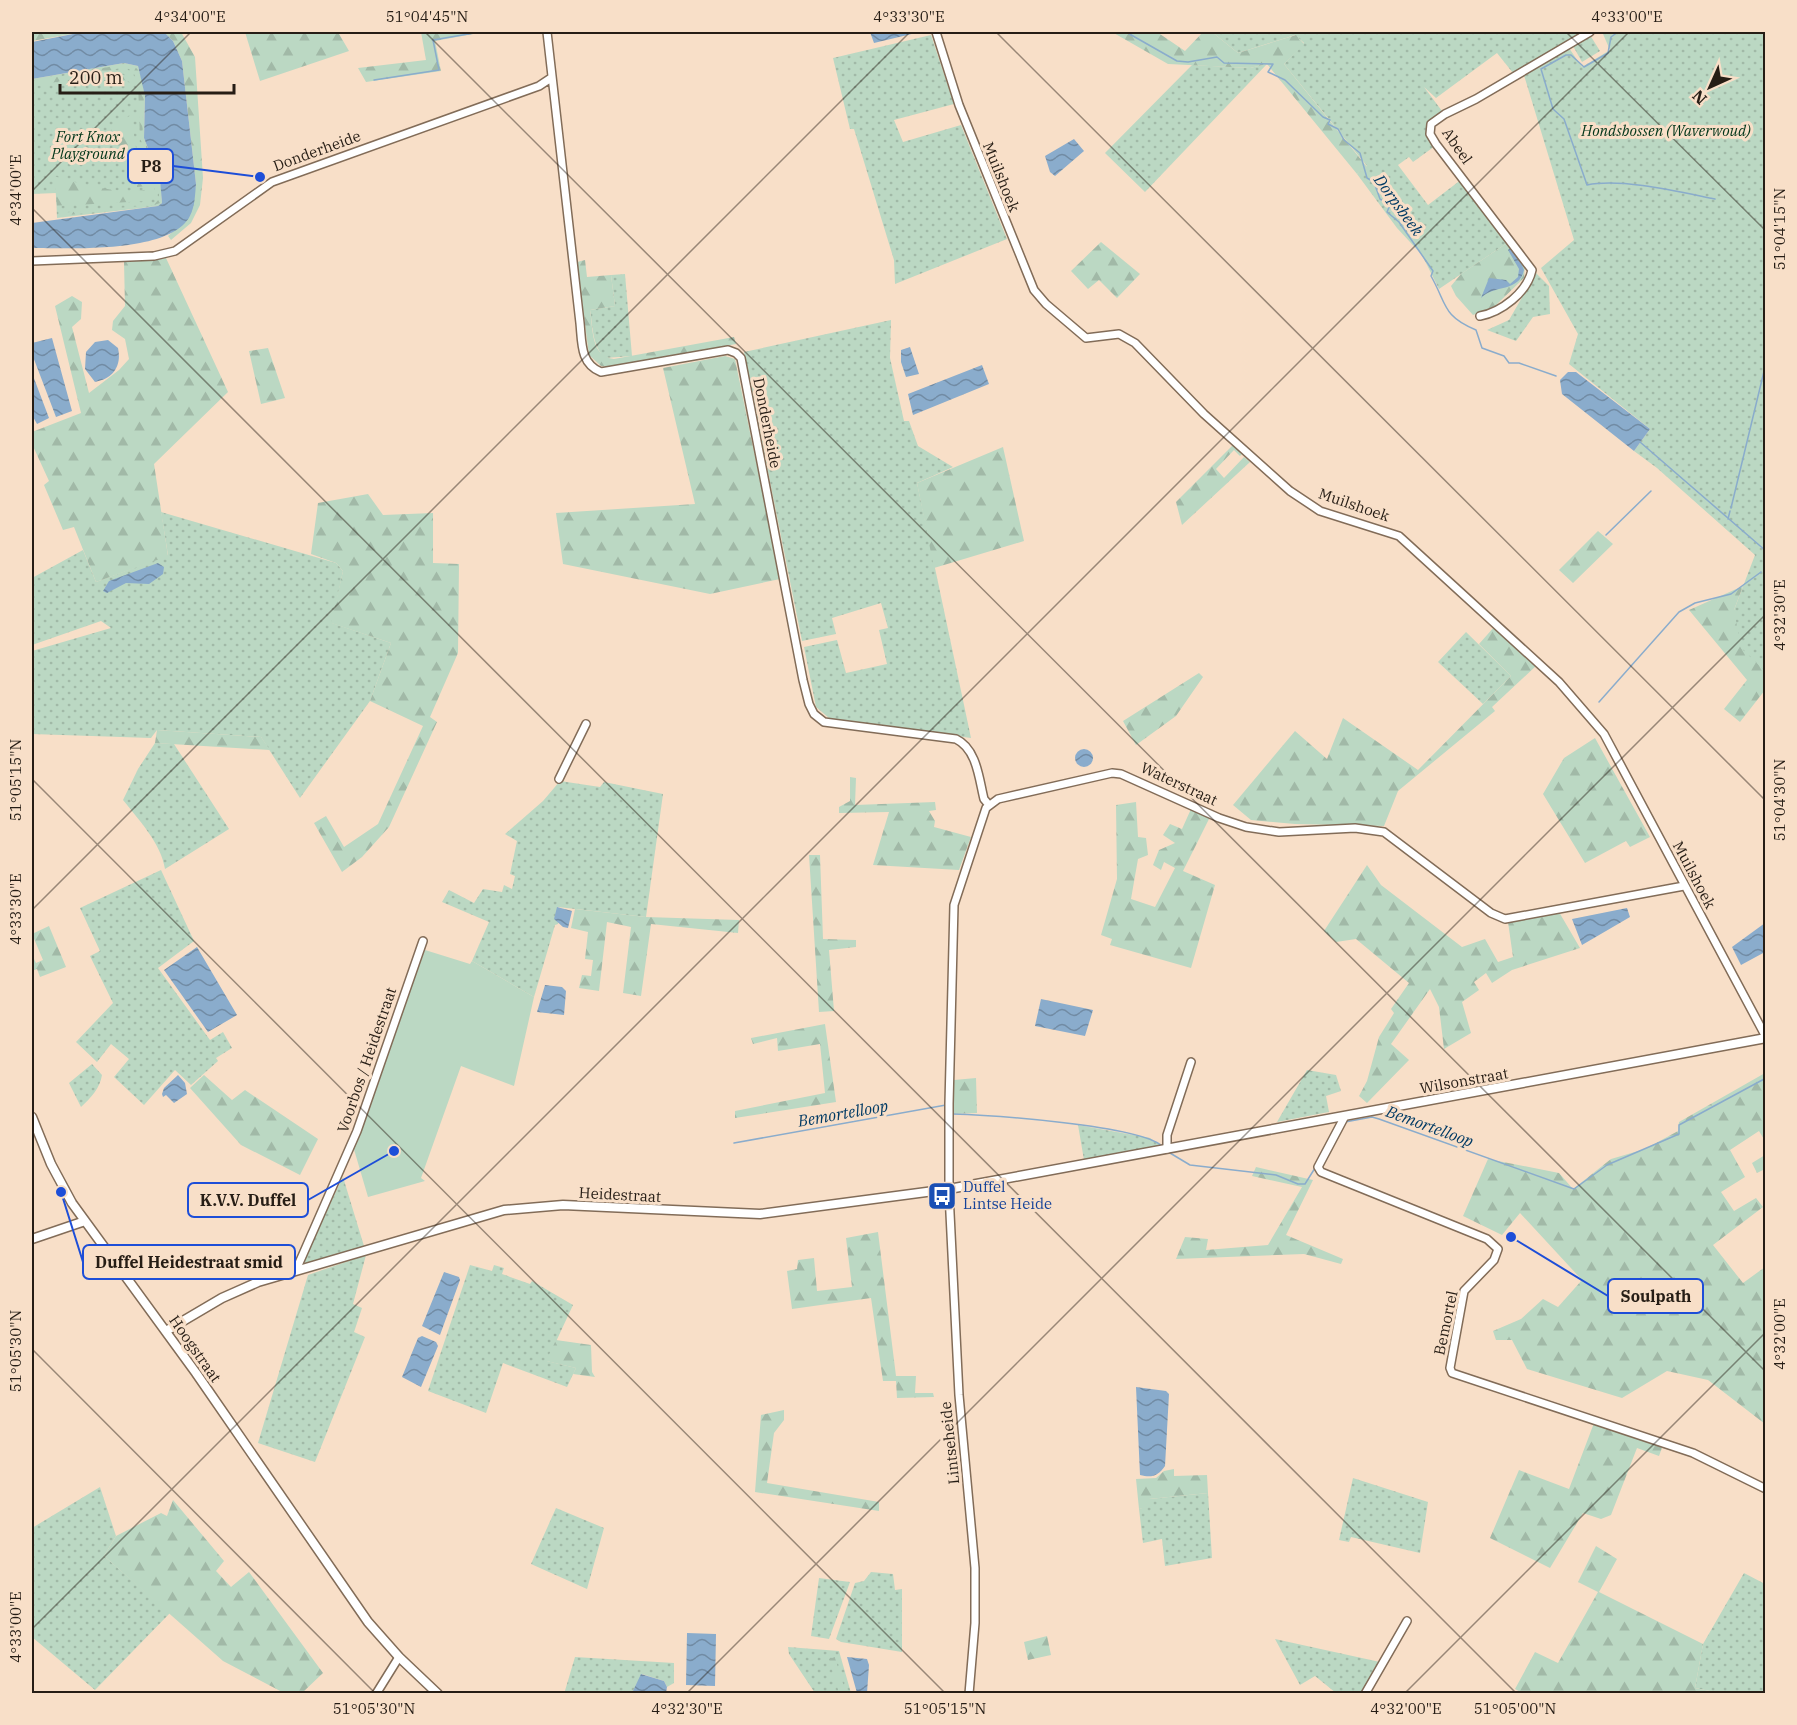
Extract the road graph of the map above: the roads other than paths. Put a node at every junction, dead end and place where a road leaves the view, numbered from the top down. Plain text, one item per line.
1 (547, 32) edge
2 (936, 32) edge
3 (1590, 32) edge
4 (551, 78) junction
5 (32, 261) edge
6 (1480, 316) dead end
7 (586, 724) dead end
8 (558, 779) dead end
9 (989, 805) junction
10 (1684, 886) junction
11 (423, 941) dead end
12 (1766, 1037) edge
13 (1191, 1062) dead end
14 (1345, 1116) junction
15 (32, 1117) edge
16 (1167, 1149) junction
17 (949, 1189) junction
18 (85, 1221) junction
19 (32, 1239) edge
20 (296, 1270) junction
21 (166, 1331) junction
22 (1766, 1489) edge
23 (1407, 1621) dead end
24 (399, 1657) junction
25 (376, 1694) edge
26 (438, 1694) edge
27 (969, 1694) edge
28 (1365, 1694) edge

1 - 4 street, Donderheide
2 - 10 street, Muilshoek
3 - 6 street, Abeel
4 - 5 street, Donderheide
4 - 9 street, Donderheide
7 - 8 street
9 - 10 street, Waterstraat
9 - 17 street
10 - 12 street, Muilshoek
11 - 20 street, Voorbos / Heidestraat
12 - 14 street, Wilsonstraat
13 - 16 street
14 - 16 street, Wilsonstraat
14 - 22 street, Bemortel
15 - 18 street, Hoogstraat
16 - 17 street, Wilsonstraat
17 - 20 street, Heidestraat
17 - 27 street, Lintseheide
18 - 19 street
18 - 21 street, Hoogstraat
20 - 21 street, Heidestraat
21 - 24 street, Hoogstraat
23 - 28 street
24 - 25 street
24 - 26 street, Hoogstraat

